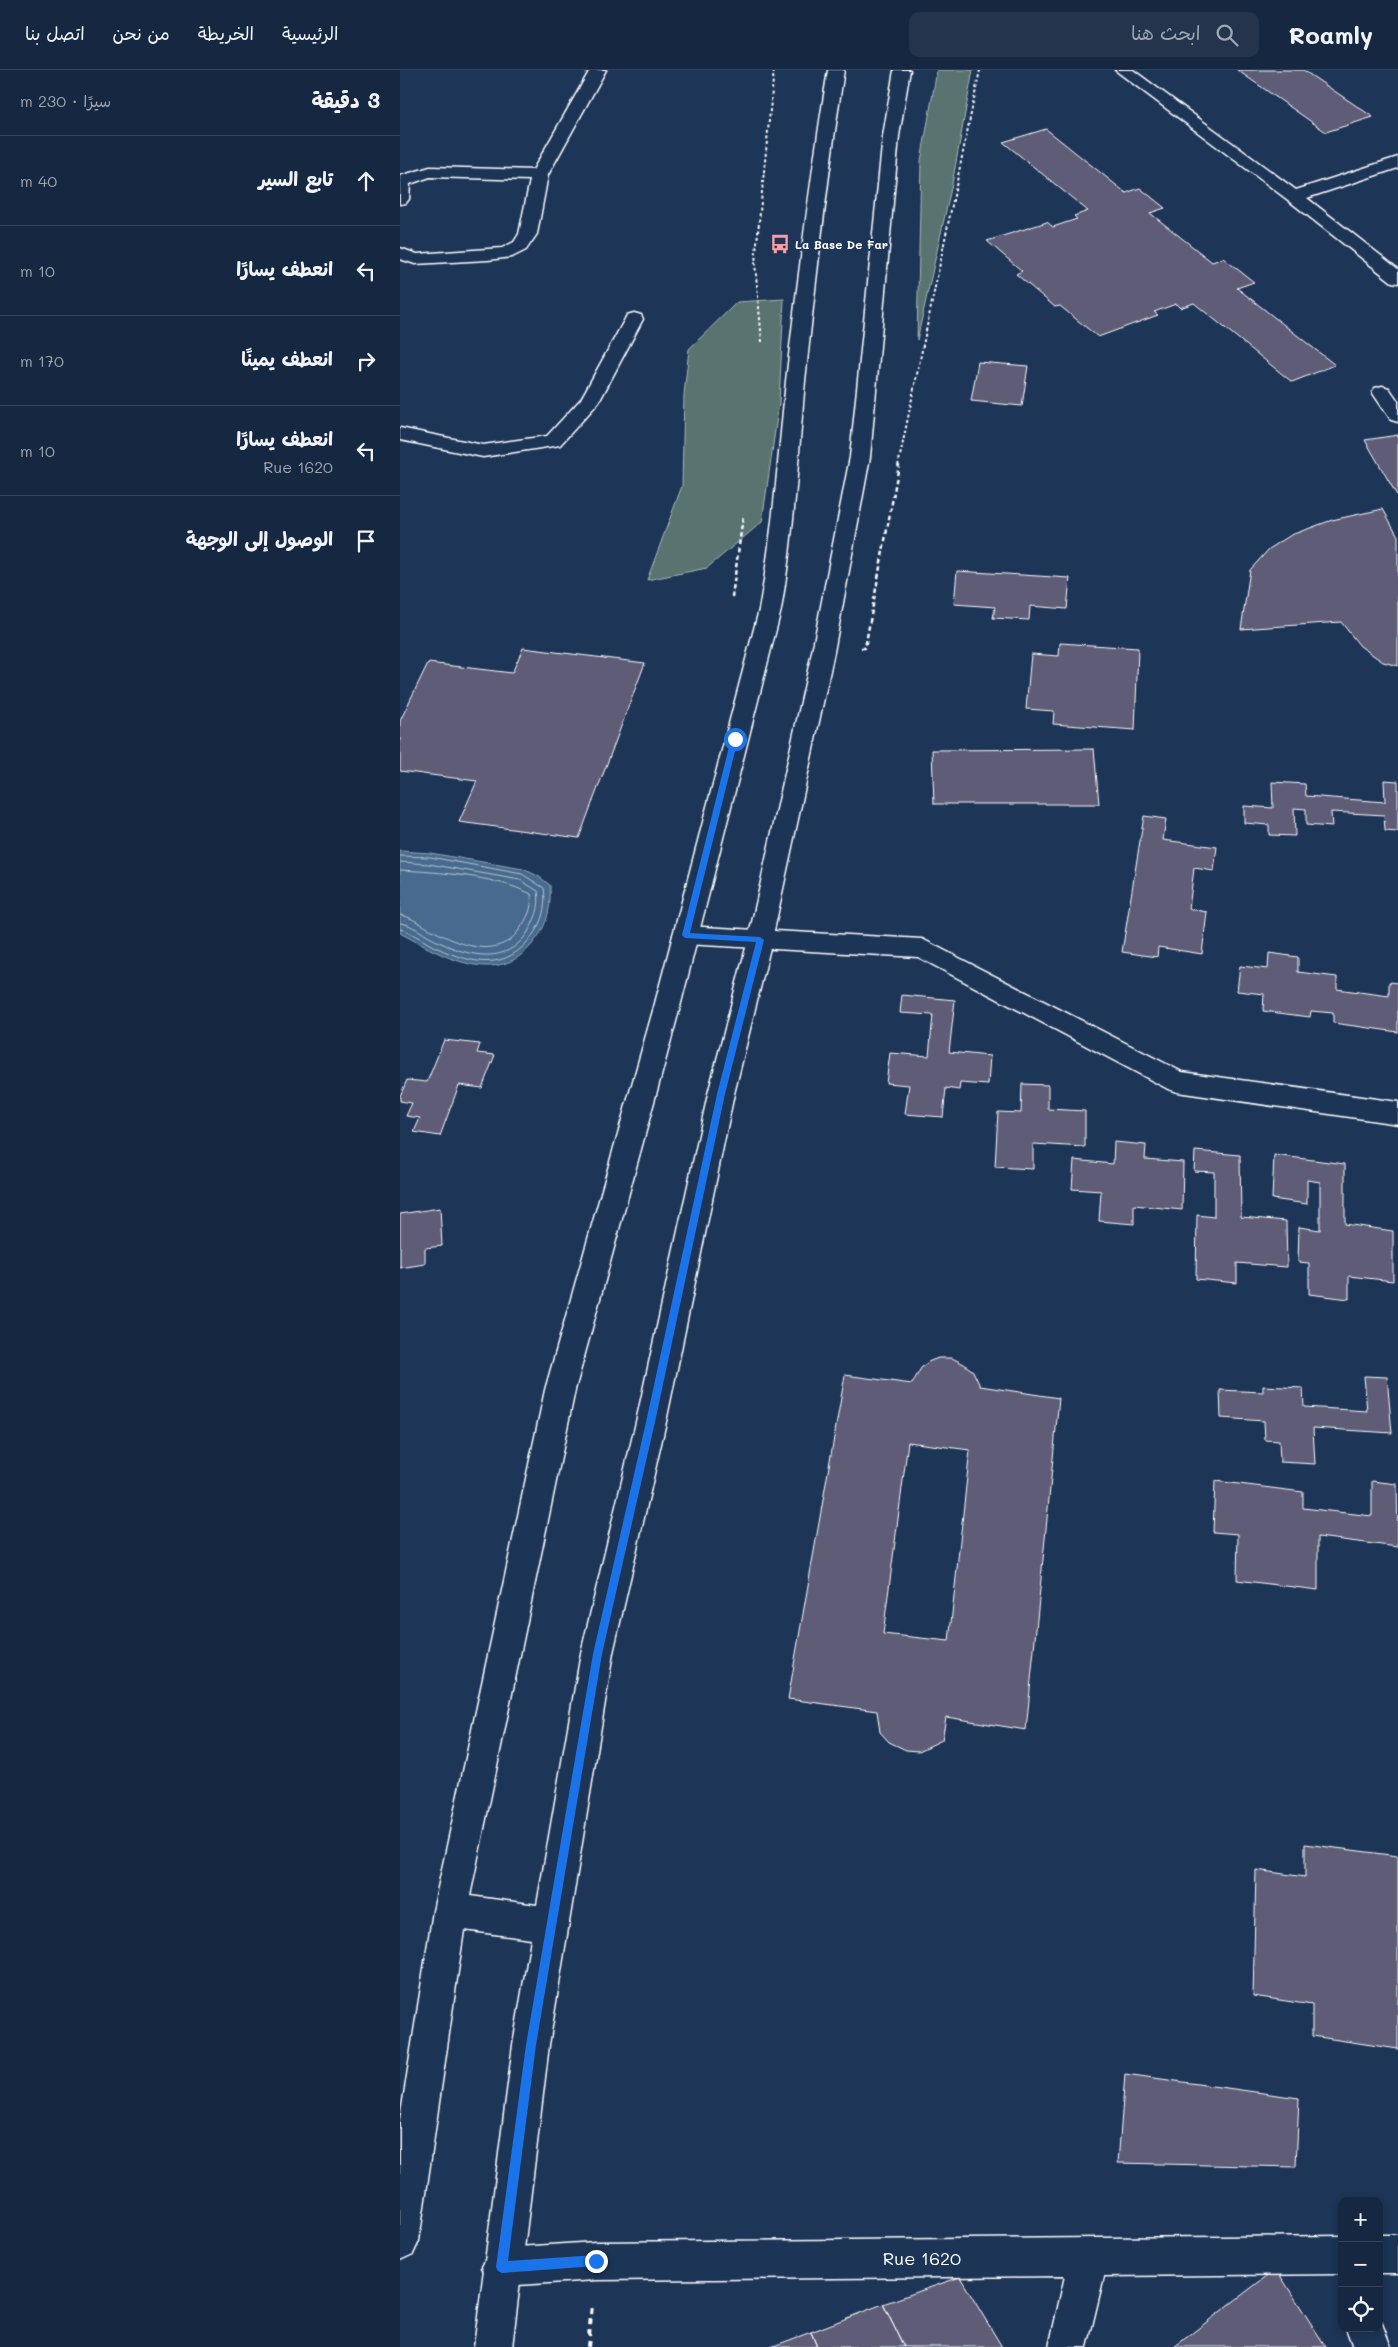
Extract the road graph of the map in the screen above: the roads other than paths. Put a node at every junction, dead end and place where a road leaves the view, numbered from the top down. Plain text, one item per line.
1 (598, 70) edge
2 (902, 70) edge
3 (1123, 70) edge
4 (831, 74) edge
5 (1398, 162) edge
6 (539, 175) junction
7 (1294, 196) junction
8 (400, 198) edge
9 (400, 253) edge
10 (1398, 278) edge
11 (634, 318) dead end
12 (1382, 392) dead end
13 (1398, 416) edge
14 (400, 434) edge
15 (685, 935) junction
16 (760, 940) junction
17 (1398, 1113) edge
18 (450, 1911) junction
19 (552, 1924) junction
20 (400, 2241) edge
21 (1383, 2254) edge
22 (1398, 2254) edge
23 (1089, 2257) junction
24 (1338, 2258) edge
25 (502, 2267) junction
26 (1366, 2332) edge
27 (493, 2347) edge
28 (1068, 2347) edge
29 (1372, 2347) edge

1 - 6 main road
2 - 16 main road
3 - 7 main road
4 - 15 main road
5 - 7 main road
6 - 8 main road
6 - 9 main road
7 - 10 main road
11 - 14 main road
12 - 13 main road
15 - 16 main road
15 - 18 main road
16 - 17 main road
16 - 19 main road
18 - 19 main road
18 - 20 main road
19 - 25 main road
21 - 22 main road
23 - 24 main road, Rue 1620
23 - 25 main road, Rue 1620
23 - 28 main road
25 - 27 main road
26 - 29 main road

